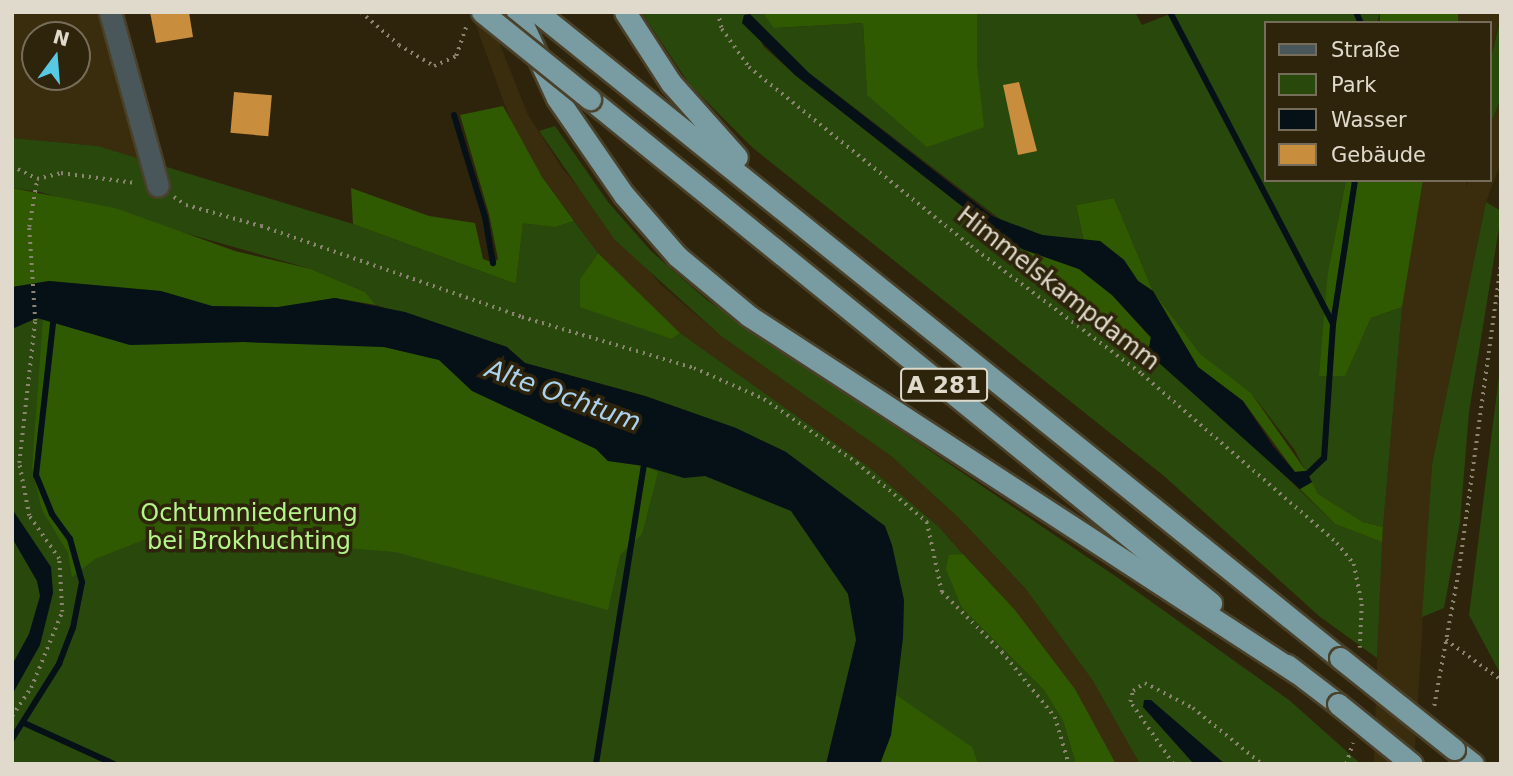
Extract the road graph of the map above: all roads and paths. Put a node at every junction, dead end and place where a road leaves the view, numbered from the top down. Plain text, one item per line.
1 (110, 12) edge
2 (361, 12) edge
3 (464, 12) edge
4 (482, 12) edge
5 (517, 12) edge
6 (537, 12) edge
7 (625, 12) edge
8 (718, 12) edge
9 (12, 166) edge
10 (37, 179) junction
11 (158, 186) junction
12 (813, 232) junction
13 (1501, 260) edge
14 (19, 463) junction
15 (12, 464) edge
16 (1362, 604) dead end
17 (1446, 640) junction
18 (1297, 673) junction
19 (1501, 680) edge
20 (1433, 715) dead end
21 (12, 716) edge
22 (1069, 764) edge
23 (1173, 764) edge
24 (1262, 764) edge
25 (1412, 764) edge
26 (1473, 764) edge

1 - 11 lane
2 - 3 path
4 - 18 highway, A 281, bridge
5 - 18 highway
6 - 12 highway, A 281
7 - 12 highway
8 - 16 path, Himmelskampdamm
9 - 10 path
10 - 11 path
10 - 14 path
11 - 22 path
12 - 26 highway, A 281, bridge
13 - 17 path
14 - 15 path
14 - 21 path
17 - 19 path
17 - 20 path
18 - 25 highway, A 281, bridge
23 - 24 path

